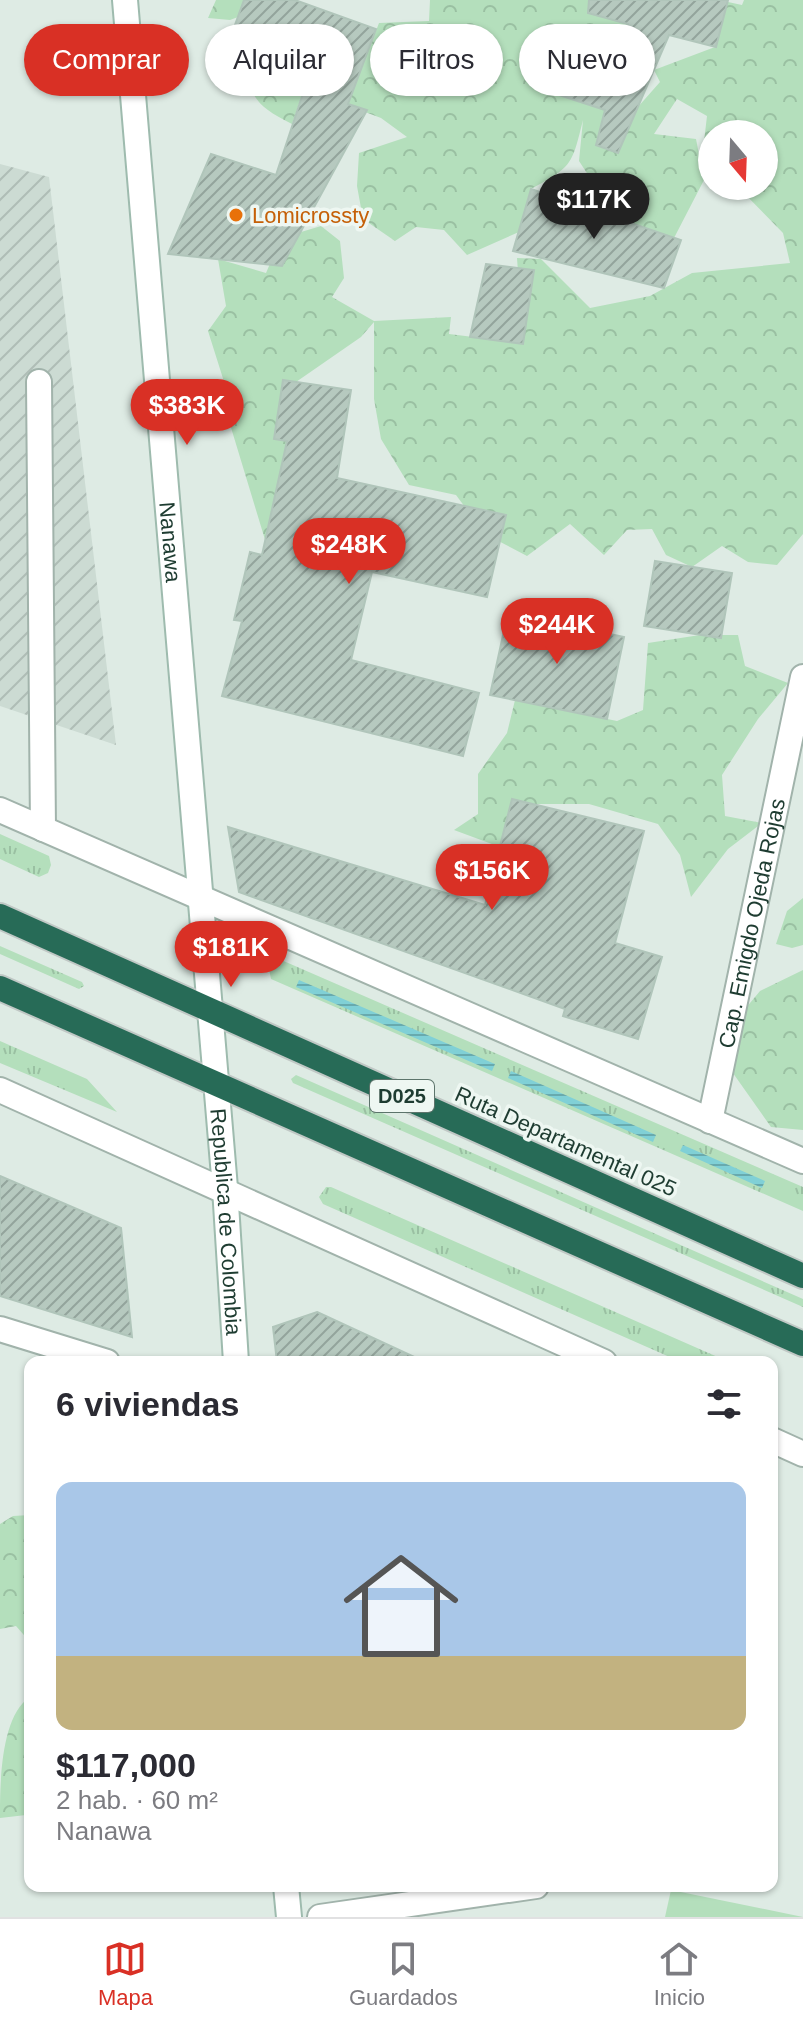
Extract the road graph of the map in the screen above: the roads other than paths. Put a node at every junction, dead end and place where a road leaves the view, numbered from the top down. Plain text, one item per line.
1 (125, 0) edge
2 (39, 382) dead end
3 (803, 677) edge
4 (0, 810) edge
5 (43, 829) junction
6 (201, 899) junction
7 (0, 916) edge
8 (0, 988) edge
9 (208, 1009) junction
10 (214, 1082) junction
11 (0, 1090) edge
12 (710, 1121) junction
13 (803, 1161) edge
14 (225, 1188) junction
15 (803, 1276) edge
16 (0, 1329) edge
17 (803, 1344) edge
18 (88, 1356) edge
19 (236, 1356) edge
20 (591, 1356) edge
21 (778, 1443) edge
22 (803, 1454) edge
23 (287, 1892) edge
24 (494, 1892) edge
25 (289, 1917) edge
26 (320, 1917) edge

1 - 6 street, Nanawa
2 - 5 street
3 - 12 street, Cap. Emigdo Ojeda Rojas
4 - 5 street
5 - 6 street
6 - 9 street, Nanawa
6 - 12 street
7 - 9 highway, Ruta Departamental 025 / D025
8 - 10 highway
9 - 10 street, Nanawa
9 - 15 highway, Ruta Departamental 025 / D025
10 - 14 street, Republica de Colombia
10 - 17 highway
11 - 14 street
12 - 13 street
14 - 19 street, Republica de Colombia
14 - 20 street
16 - 18 street
21 - 22 street
23 - 25 street
24 - 26 street

